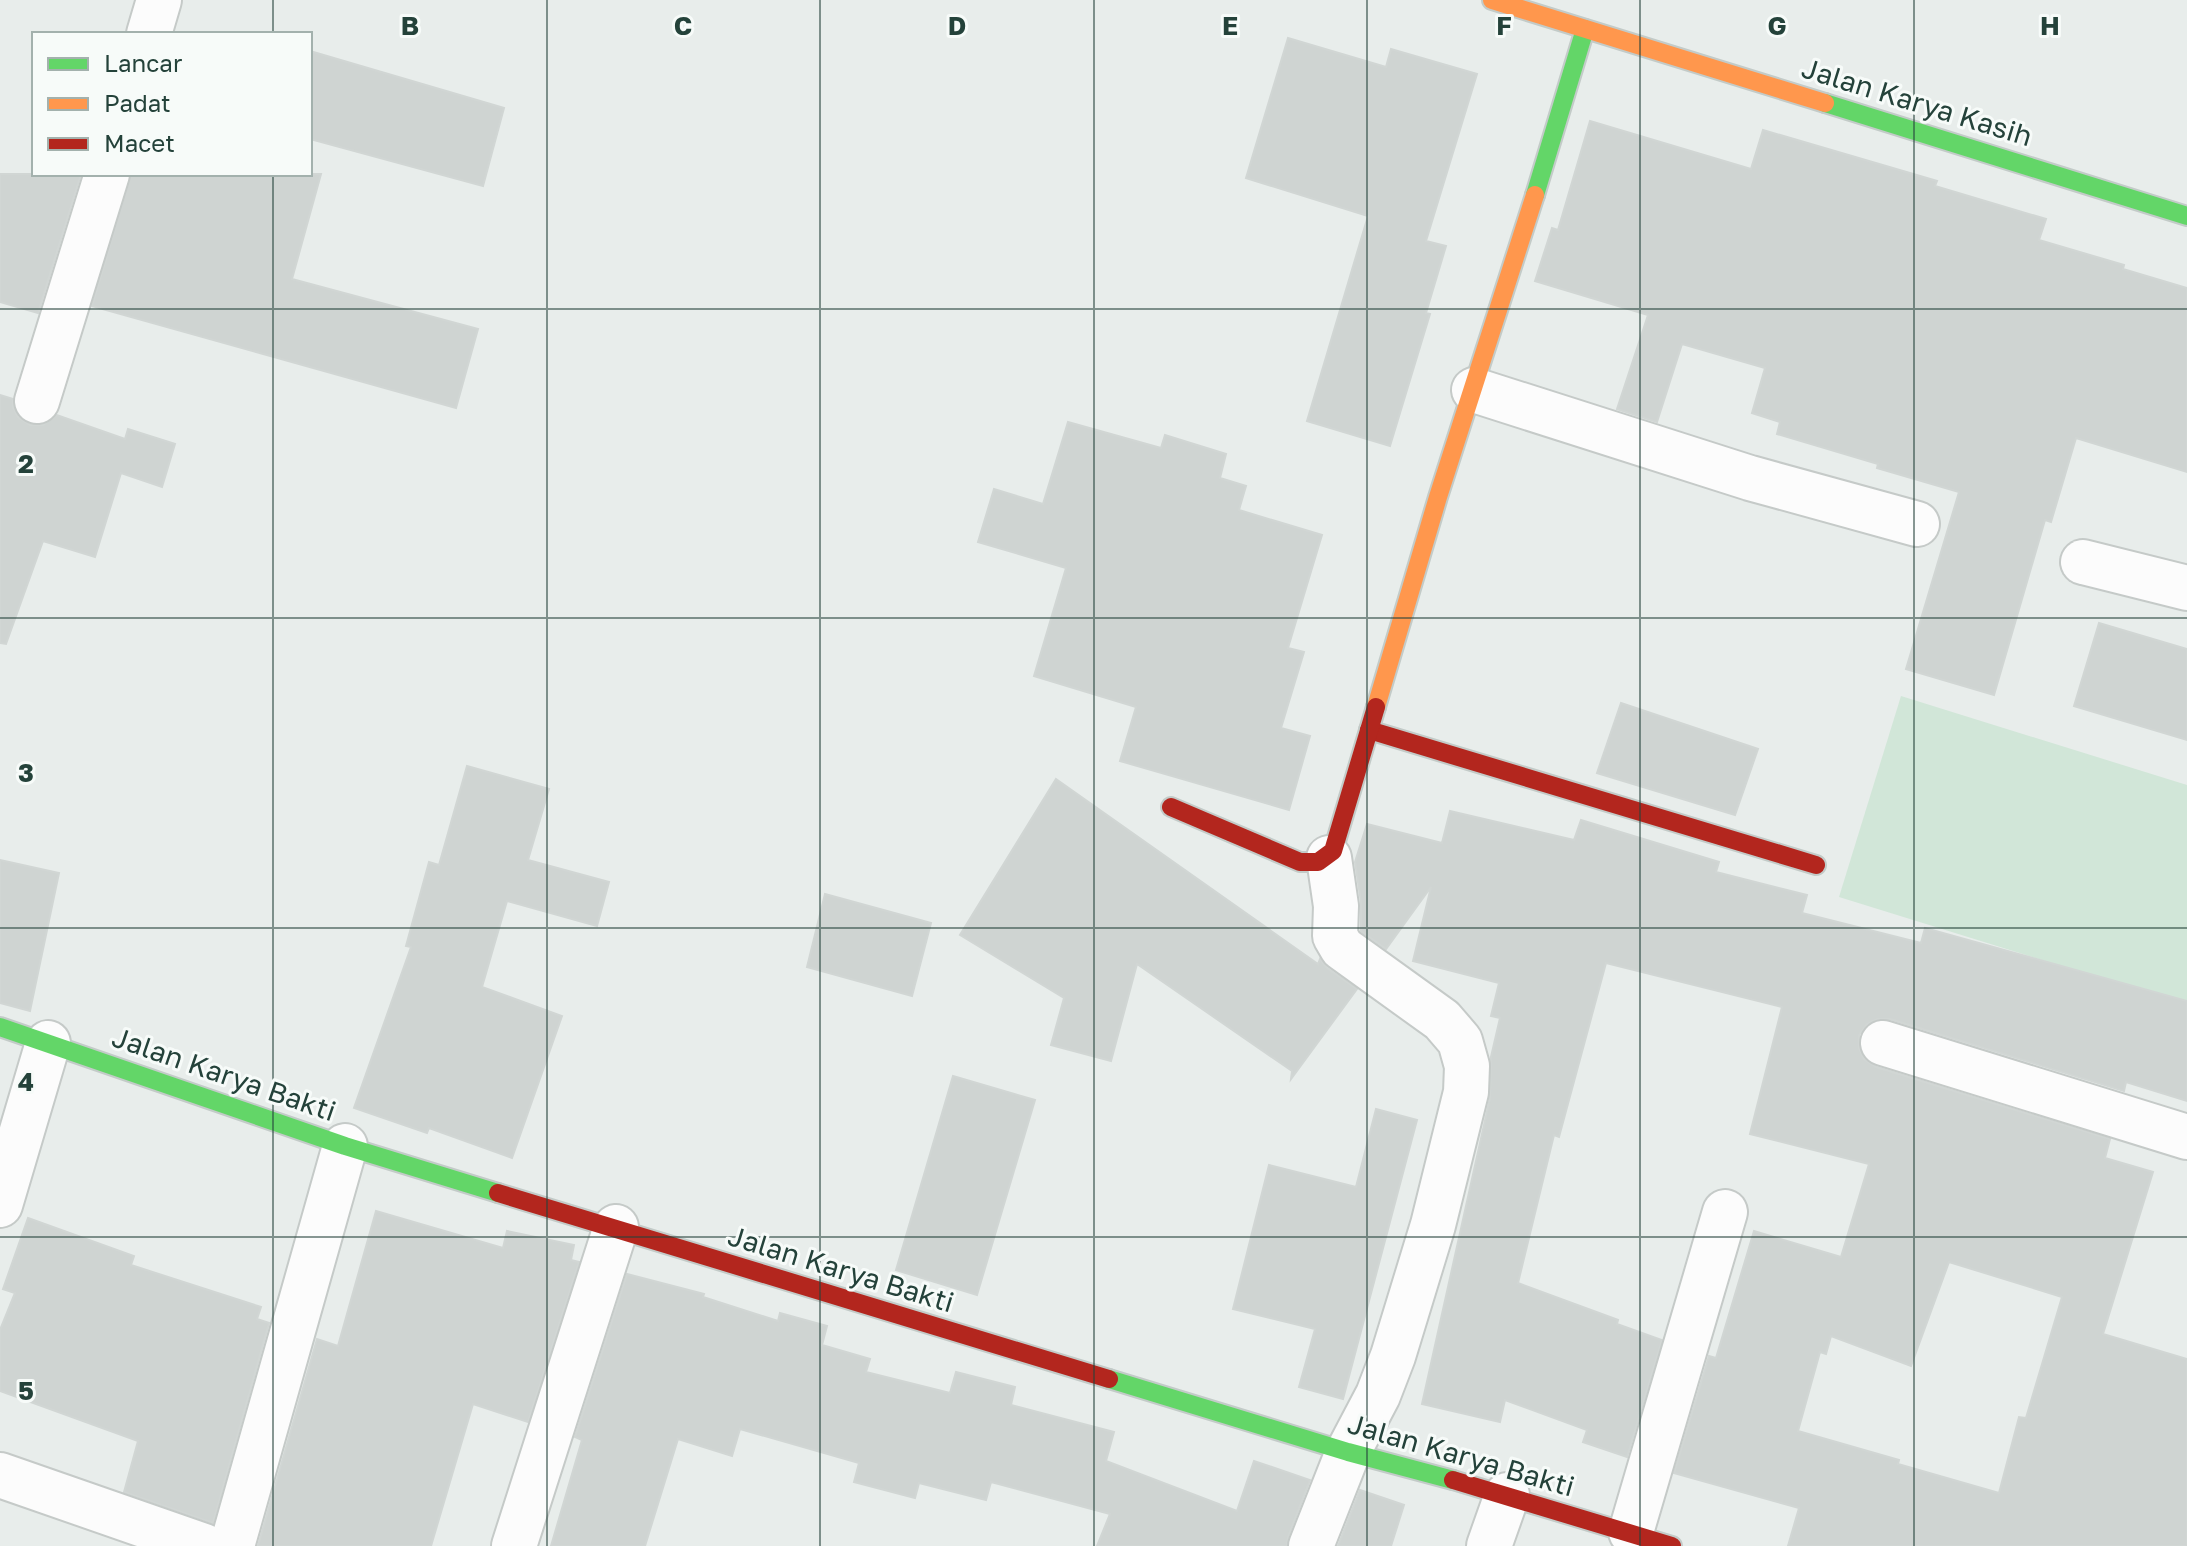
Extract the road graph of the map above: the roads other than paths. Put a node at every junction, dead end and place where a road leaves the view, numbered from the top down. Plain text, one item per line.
1 (159, 0) edge
2 (1492, 0) edge
3 (1585, 29) junction
4 (150, 32) edge
5 (106, 176) edge
6 (2187, 216) edge
7 (1474, 390) junction
8 (37, 401) dead end
9 (1917, 524) dead end
10 (2083, 562) dead end
11 (2187, 588) edge
12 (1369, 730) junction
13 (1171, 807) dead end
14 (1329, 858) junction
15 (1816, 865) dead end
16 (0, 1027) edge
17 (48, 1043) junction
18 (1883, 1043) dead end
19 (2187, 1137) edge
20 (331, 1141) junction
21 (0, 1205) edge
22 (1725, 1212) dead end
23 (616, 1227) junction
24 (1348, 1452) junction
25 (0, 1475) edge
26 (1507, 1495) junction
27 (1631, 1532) junction
28 (204, 1546) edge
29 (232, 1546) edge
30 (514, 1546) edge
31 (1311, 1546) edge
32 (1489, 1546) edge
33 (1672, 1546) edge

1 - 4 street
2 - 3 street, Jalan Karya Kasih
3 - 6 street, Jalan Karya Kasih
3 - 7 street
5 - 8 street
7 - 9 street
7 - 12 street
10 - 11 street
12 - 14 street
12 - 15 street
13 - 14 street
14 - 24 street
16 - 17 street, Jalan Karya Bakti
17 - 20 street, Jalan Karya Bakti
17 - 21 street
18 - 19 street
20 - 23 street, Jalan Karya Bakti
20 - 29 street
22 - 27 street
23 - 24 street, Jalan Karya Bakti
23 - 30 street
24 - 26 street, Jalan Karya Bakti
24 - 31 street
25 - 28 street
26 - 27 street, Jalan Karya Bakti
26 - 32 street
27 - 33 street, Jalan Karya Bakti

